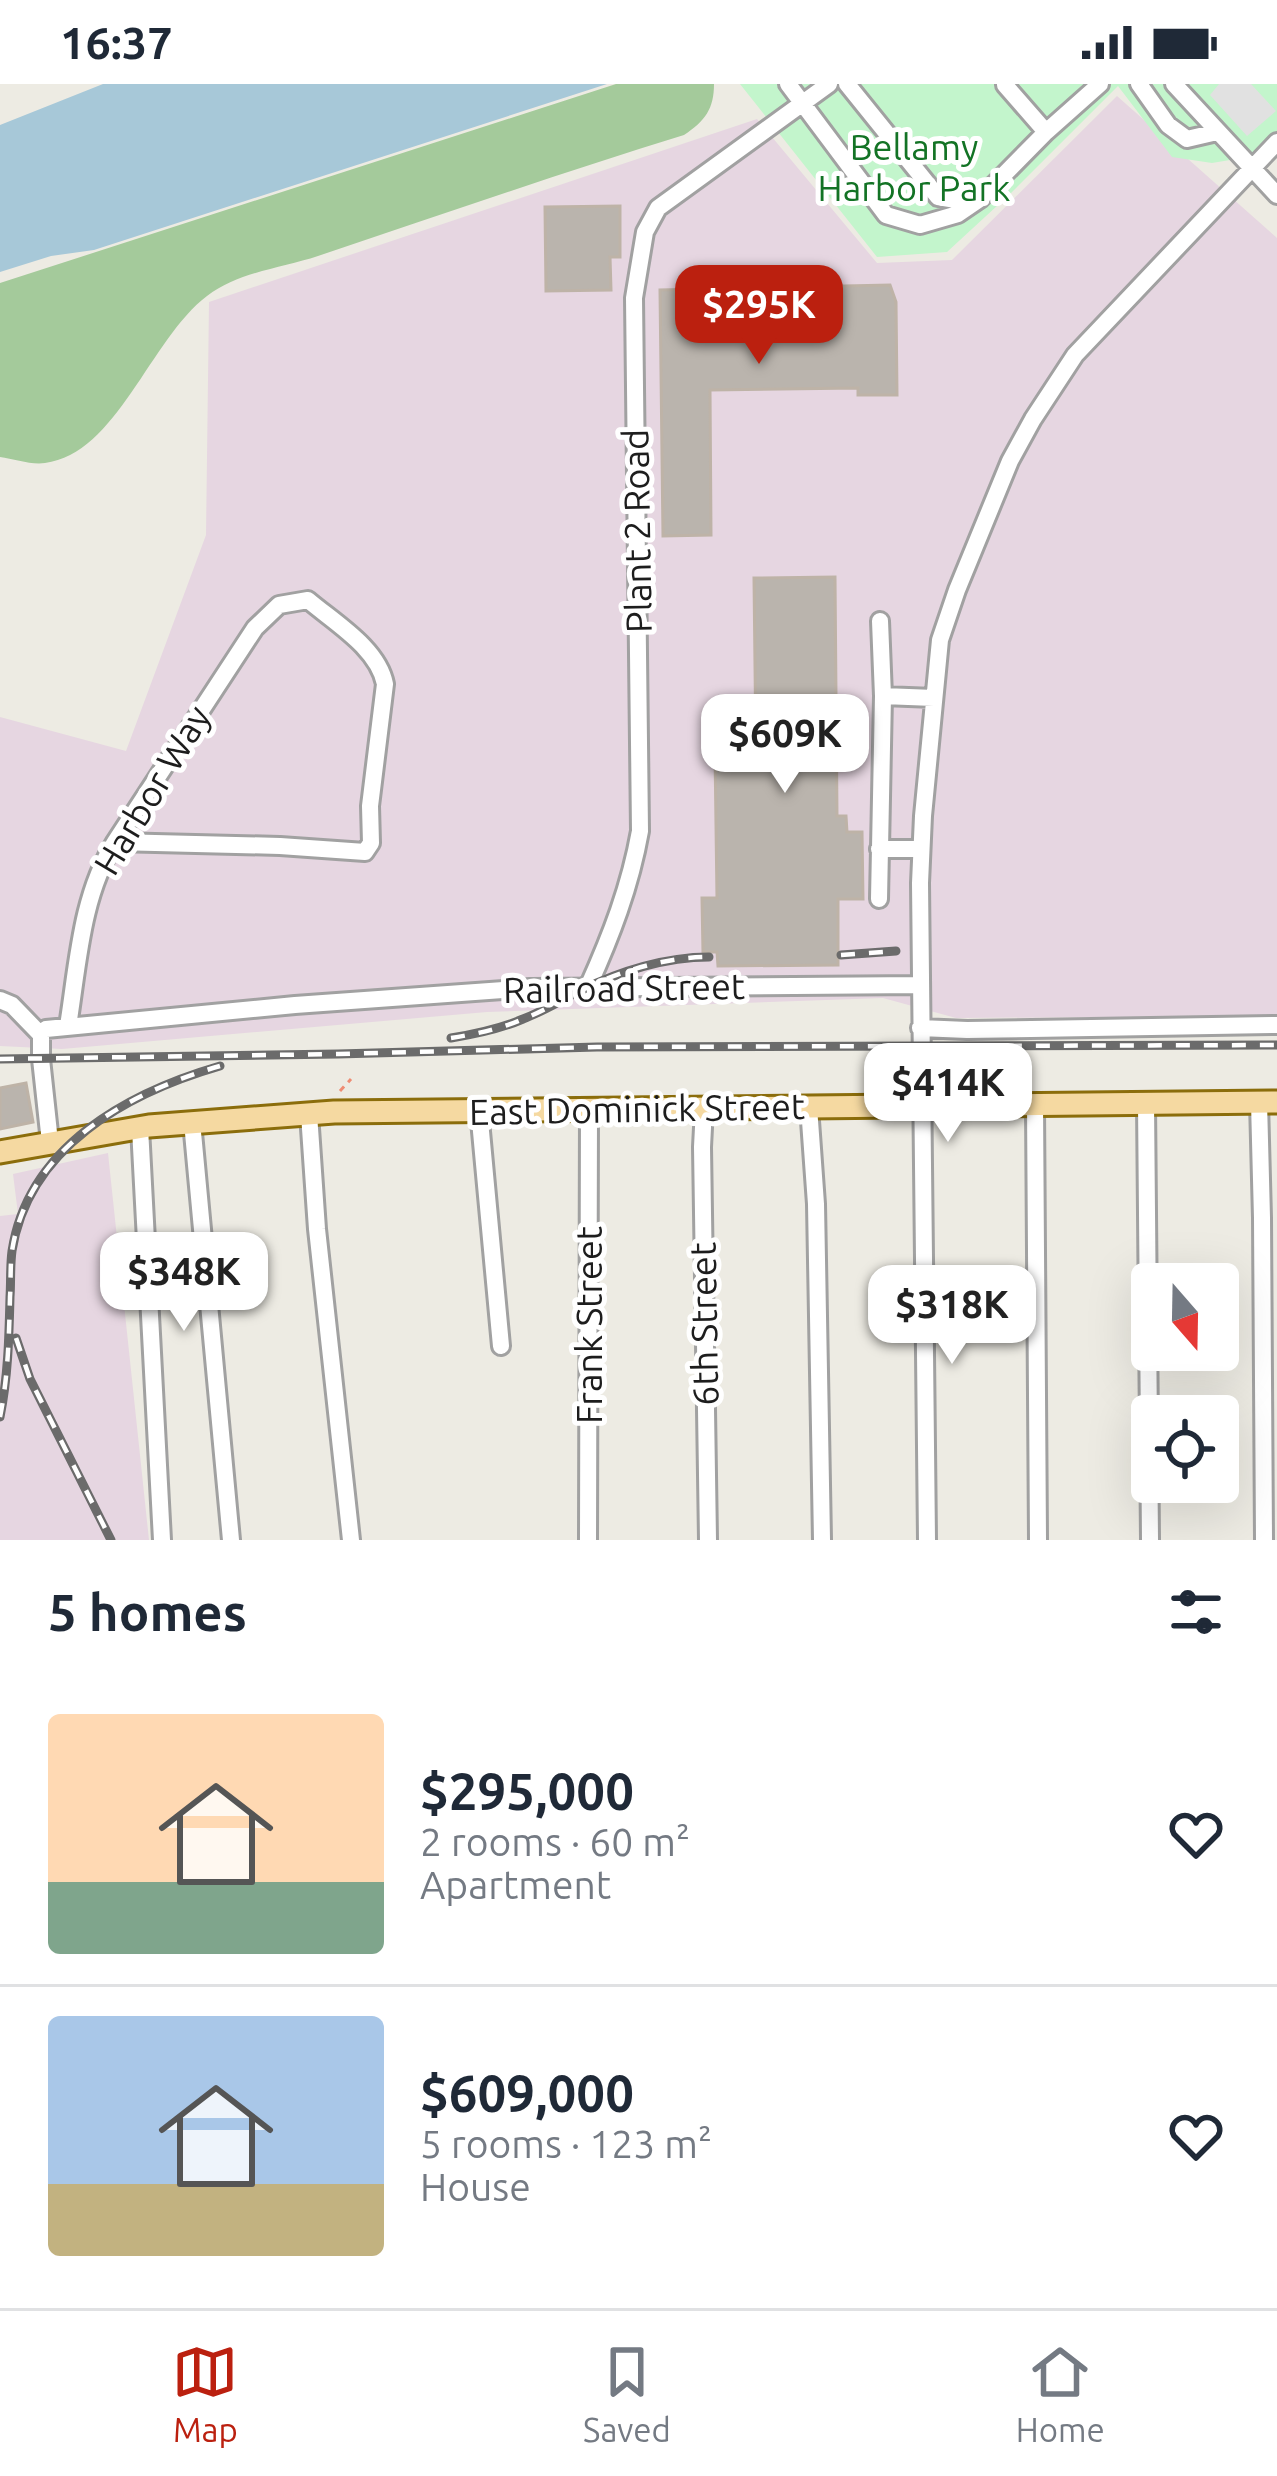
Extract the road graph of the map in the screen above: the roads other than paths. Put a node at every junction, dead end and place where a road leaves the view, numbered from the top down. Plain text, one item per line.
1 (788, 84) edge
2 (829, 84) edge
3 (847, 84) edge
4 (1100, 84) edge
5 (1139, 84) edge
6 (1174, 84) edge
7 (1005, 85) edge
8 (803, 104) junction
9 (1046, 132) junction
10 (1217, 132) junction
11 (1277, 142) edge
12 (1252, 169) junction
13 (1277, 195) edge
14 (974, 203) junction
15 (880, 621) dead end
16 (884, 695) junction
17 (934, 698) junction
18 (115, 842) junction
19 (878, 849) junction
20 (921, 849) junction
21 (879, 899) dead end
22 (921, 985) junction
23 (588, 987) junction
24 (0, 1000) edge
25 (1277, 1024) edge
26 (68, 1026) junction
27 (920, 1028) junction
28 (41, 1035) junction
29 (1268, 1102) edge
30 (1146, 1103) junction
31 (1035, 1105) junction
32 (922, 1106) junction
33 (809, 1107) junction
34 (704, 1108) junction
35 (589, 1109) junction
36 (479, 1110) junction
37 (309, 1114) junction
38 (192, 1122) junction
39 (140, 1128) junction
40 (50, 1142) junction
41 (0, 1152) edge
42 (501, 1346) dead end
43 (162, 1540) edge
44 (231, 1540) edge
45 (351, 1540) edge
46 (589, 1540) edge
47 (708, 1540) edge
48 (822, 1540) edge
49 (927, 1540) edge
50 (1038, 1540) edge
51 (1150, 1540) edge
52 (1264, 1540) edge

1 - 8 street
2 - 8 street, Plant 2 Road
3 - 14 street
4 - 9 street
5 - 10 street
6 - 10 street
7 - 9 street
8 - 14 street
8 - 23 street, Plant 2 Road
9 - 14 street
10 - 12 street
11 - 12 street
12 - 13 street
12 - 17 street
15 - 16 street
16 - 17 street
16 - 19 street
17 - 20 street
18 - 18 street, Harbor Way
18 - 26 street, Harbor Way
19 - 20 street
19 - 21 street
20 - 22 street
22 - 23 street, Railroad Street
22 - 27 street
23 - 26 street, Railroad Street
24 - 28 street
25 - 27 street
26 - 28 street, Railroad Street
27 - 32 street
28 - 40 street
29 - 30 main road, East Dominick Street
29 - 52 street
30 - 31 main road, East Dominick Street
30 - 51 street
31 - 32 main road, East Dominick Street
31 - 50 street
32 - 33 main road, East Dominick Street
32 - 49 street
33 - 34 main road, East Dominick Street
33 - 48 street
34 - 35 main road, East Dominick Street
34 - 47 street, 6th Street
35 - 36 main road, East Dominick Street
35 - 46 street, Frank Street
36 - 37 main road, East Dominick Street
36 - 42 street
37 - 38 main road, East Dominick Street
37 - 45 street
38 - 39 main road, East Dominick Street
38 - 44 street
39 - 40 main road, East Dominick Street
39 - 43 street
40 - 41 main road, East Dominick Street

